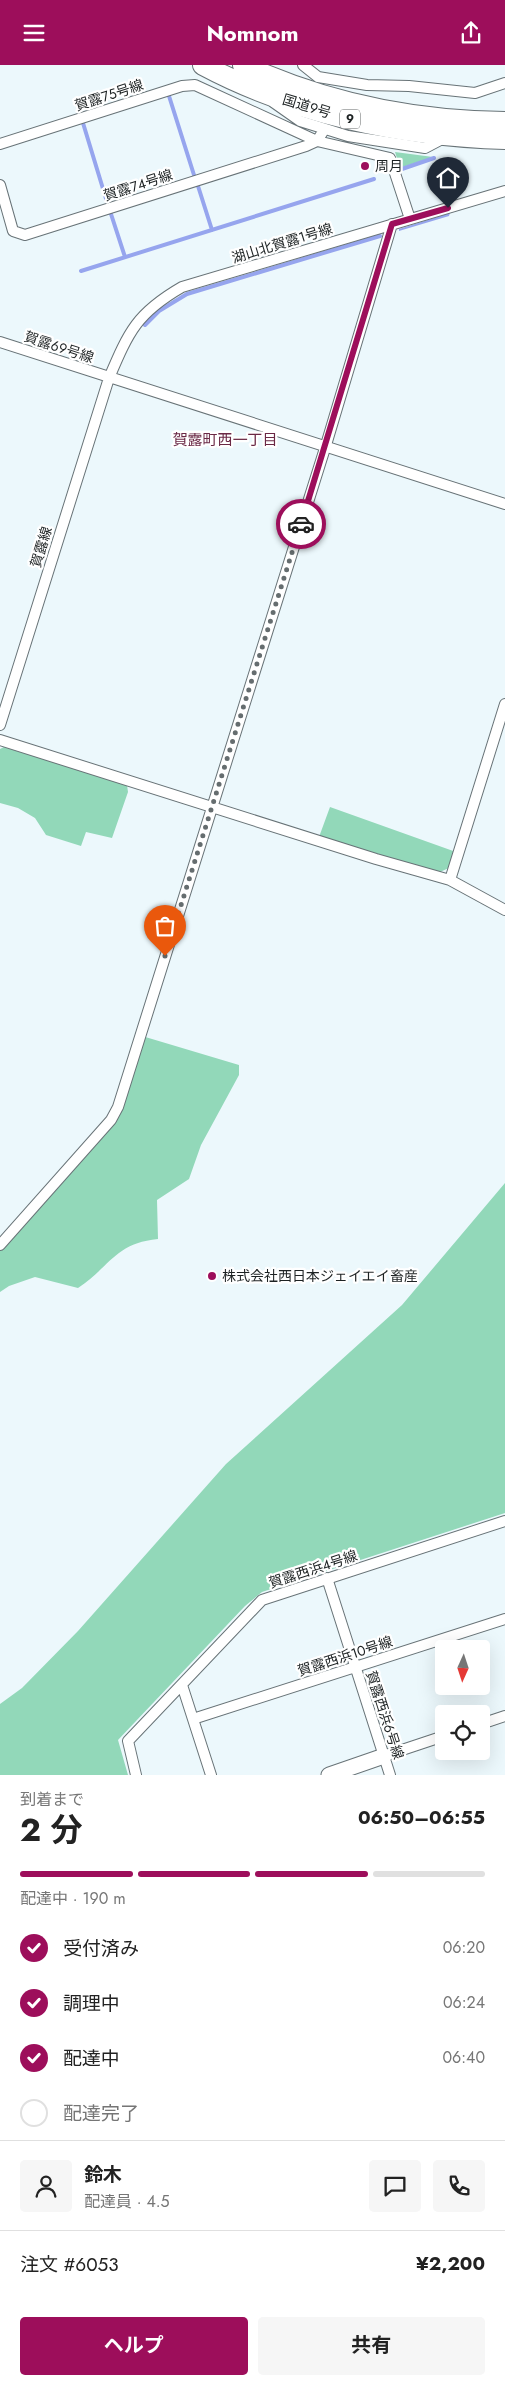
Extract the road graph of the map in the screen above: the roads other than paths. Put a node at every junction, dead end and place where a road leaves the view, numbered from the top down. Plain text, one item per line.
1 (203, 65) edge
2 (243, 65) edge
3 (302, 65) edge
4 (505, 83) edge
5 (259, 90) junction
6 (505, 122) edge
7 (324, 130) junction
8 (449, 136) junction
9 (505, 139) edge
10 (317, 141) junction
11 (377, 141) junction
12 (0, 144) edge
13 (372, 154) junction
14 (0, 185) edge
15 (505, 191) edge
16 (410, 219) junction
17 (392, 224) junction
18 (0, 342) edge
19 (109, 378) junction
20 (326, 445) junction
21 (505, 504) edge
22 (505, 705) edge
23 (0, 725) edge
24 (0, 740) edge
25 (212, 805) junction
26 (450, 880) junction
27 (505, 910) edge
28 (0, 1245) edge
29 (505, 1521) edge
30 (327, 1578) junction
31 (505, 1619) edge
32 (355, 1666) junction
33 (182, 1685) junction
34 (505, 1716) edge
35 (193, 1719) junction
36 (490, 1721) edge
37 (435, 1740) edge
38 (384, 1756) junction
39 (136, 1775) edge
40 (211, 1775) edge
41 (329, 1775) edge
42 (390, 1775) edge

1 - 5 highway, 国道9号 / 9
2 - 6 highway, 国道9号 / 9
3 - 4 street
5 - 7 street
5 - 8 highway, 国道9号 / 9
7 - 10 street
7 - 11 street
8 - 9 highway, 国道9号 / 9
8 - 11 street
10 - 12 street, 賀露75号線
10 - 13 street, 賀露75号線
10 - 14 street, 賀露74号線
11 - 13 street
13 - 16 street, 賀露75号線
15 - 16 street, 湖山北賀露1号線
16 - 17 street, 湖山北賀露1号線
17 - 19 street, 湖山北賀露1号線
17 - 20 street
18 - 19 street, 賀露69号線
19 - 20 street, 賀露69号線
19 - 23 street, 賀露線
20 - 21 street, 賀露69号線
20 - 25 street
22 - 26 street
24 - 25 street
25 - 26 street
25 - 28 street
26 - 27 street
29 - 30 street, 賀露西浜4号線
30 - 32 street, 賀露西浜6号線
30 - 33 street, 賀露西浜4号線
31 - 32 street, 賀露西浜10号線
32 - 35 street, 賀露西浜10号線
32 - 38 street, 賀露西浜6号線
33 - 35 street
33 - 39 street, 賀露西浜4号線
34 - 36 street
35 - 40 street
37 - 38 street
38 - 41 street
38 - 42 street, 賀露西浜6号線

